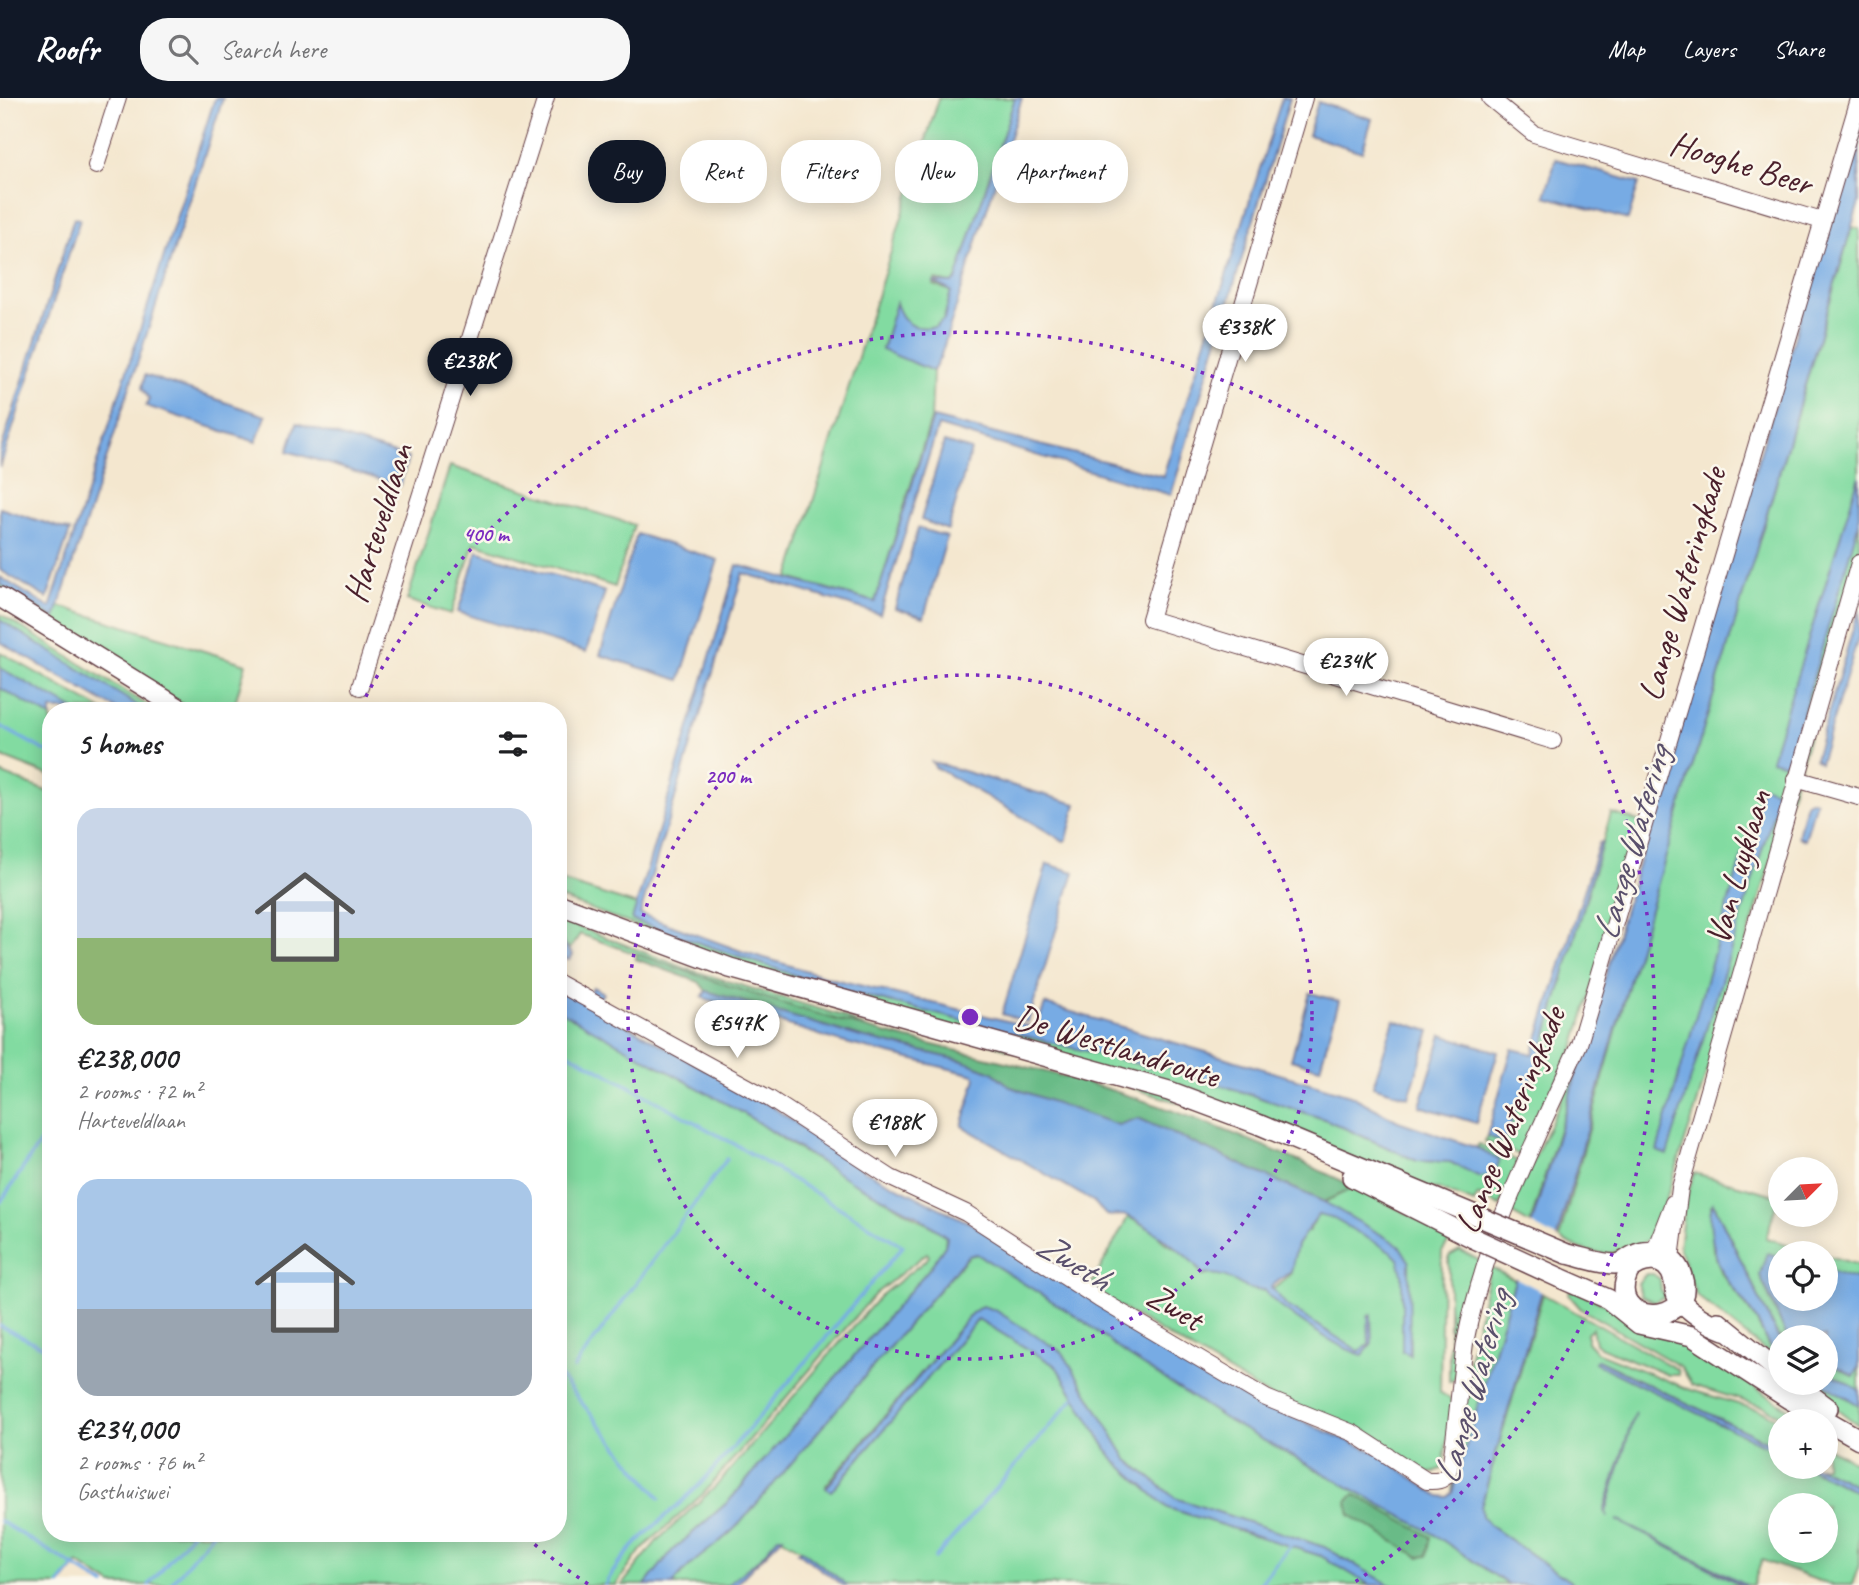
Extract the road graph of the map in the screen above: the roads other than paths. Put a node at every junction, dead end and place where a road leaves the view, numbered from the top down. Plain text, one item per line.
1 (118, 98) edge
2 (546, 98) edge
3 (1304, 98) edge
4 (1490, 98) edge
5 (1859, 99) edge
6 (96, 166) dead end
7 (1822, 221) junction
8 (1859, 563) edge
9 (0, 597) edge
10 (0, 609) edge
11 (360, 687) dead end
12 (150, 702) edge
13 (169, 702) edge
14 (1553, 741) dead end
15 (1796, 779) junction
16 (1859, 797) edge
17 (567, 907) edge
18 (567, 918) edge
19 (567, 989) edge
20 (1658, 1257) junction
21 (1627, 1266) junction
22 (1560, 1278) junction
23 (1625, 1292) junction
24 (1677, 1300) junction
25 (1731, 1358) junction
26 (1768, 1363) edge
27 (1812, 1395) edge
28 (1859, 1427) edge
29 (1859, 1438) edge
30 (1438, 1481) joint

1 - 6 street
2 - 11 street, Harteveldlaan
3 - 14 street
4 - 7 street, Hooghe Beer
5 - 7 street, Lange Wateringkade
7 - 30 street, Lange Wateringkade
8 - 15 street, Van Luyklaan
9 - 13 main road
10 - 12 main road
15 - 16 street
15 - 20 street, Van Luyklaan
17 - 21 main road, De Westlandroute, bridge
18 - 22 main road, De Westlandroute, bridge
19 - 30 street, Zwet
20 - 21 main road
20 - 24 main road
21 - 23 main road
22 - 23 main road, De Westlandroute
22 - 25 main road, De Westlandroute
23 - 24 main road
24 - 25 main road, De Westlandroute
24 - 26 main road
25 - 29 main road, De Westlandroute
27 - 28 main road

